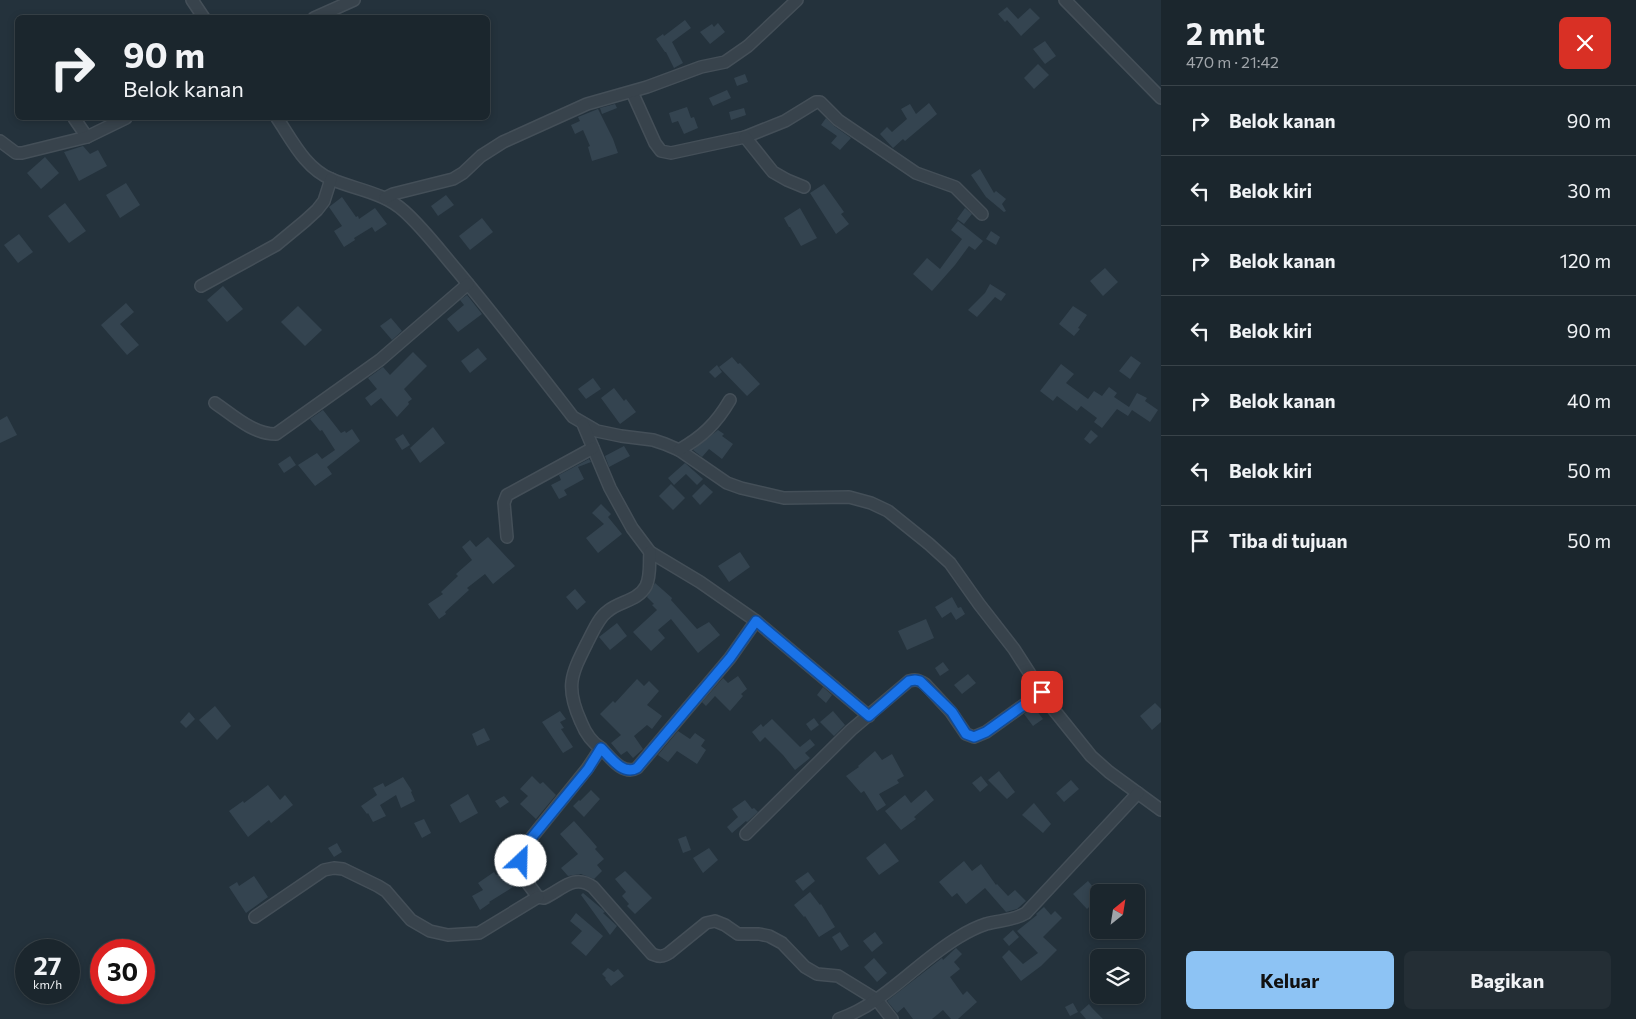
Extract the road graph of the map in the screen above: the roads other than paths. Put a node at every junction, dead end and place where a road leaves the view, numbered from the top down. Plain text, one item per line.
1 (354, 0) edge
2 (797, 0) edge
3 (1065, 0) edge
4 (195, 1) edge
5 (202, 15) edge
6 (321, 15) edge
7 (632, 92) junction
8 (1161, 98) edge
9 (75, 120) edge
10 (122, 120) edge
11 (278, 120) edge
12 (87, 137) junction
13 (745, 137) junction
14 (0, 141) edge
15 (331, 179) junction
16 (804, 187) dead end
17 (385, 198) junction
18 (982, 214) dead end
19 (468, 284) junction
20 (201, 286) dead end
21 (730, 400) dead end
22 (215, 403) dead end
23 (583, 424) junction
24 (593, 448) junction
25 (678, 450) junction
26 (507, 537) dead end
27 (650, 552) junction
28 (756, 621) junction
29 (1042, 692) junction
30 (869, 716) junction
31 (601, 748) junction
32 (1138, 793) junction
33 (1161, 810) edge
34 (746, 834) dead end
35 (538, 897) junction
36 (255, 917) dead end
37 (877, 1000) junction
38 (839, 1019) edge
39 (892, 1019) edge

1 - 6 street
2 - 7 street
3 - 8 street
4 - 5 street
7 - 13 street
7 - 17 street
9 - 12 street
10 - 12 street
11 - 15 street
12 - 14 street
13 - 16 street
13 - 18 street
15 - 17 street
15 - 20 street
17 - 19 street
19 - 22 street
19 - 23 street
21 - 25 street
23 - 24 street
23 - 25 street
24 - 26 street
24 - 27 street
25 - 29 street
27 - 28 street
27 - 31 street
28 - 30 street
28 - 31 street
29 - 30 street
29 - 32 street
30 - 34 street
31 - 35 street
32 - 33 street
32 - 37 street
35 - 36 street
35 - 37 street
37 - 38 street
37 - 39 street

